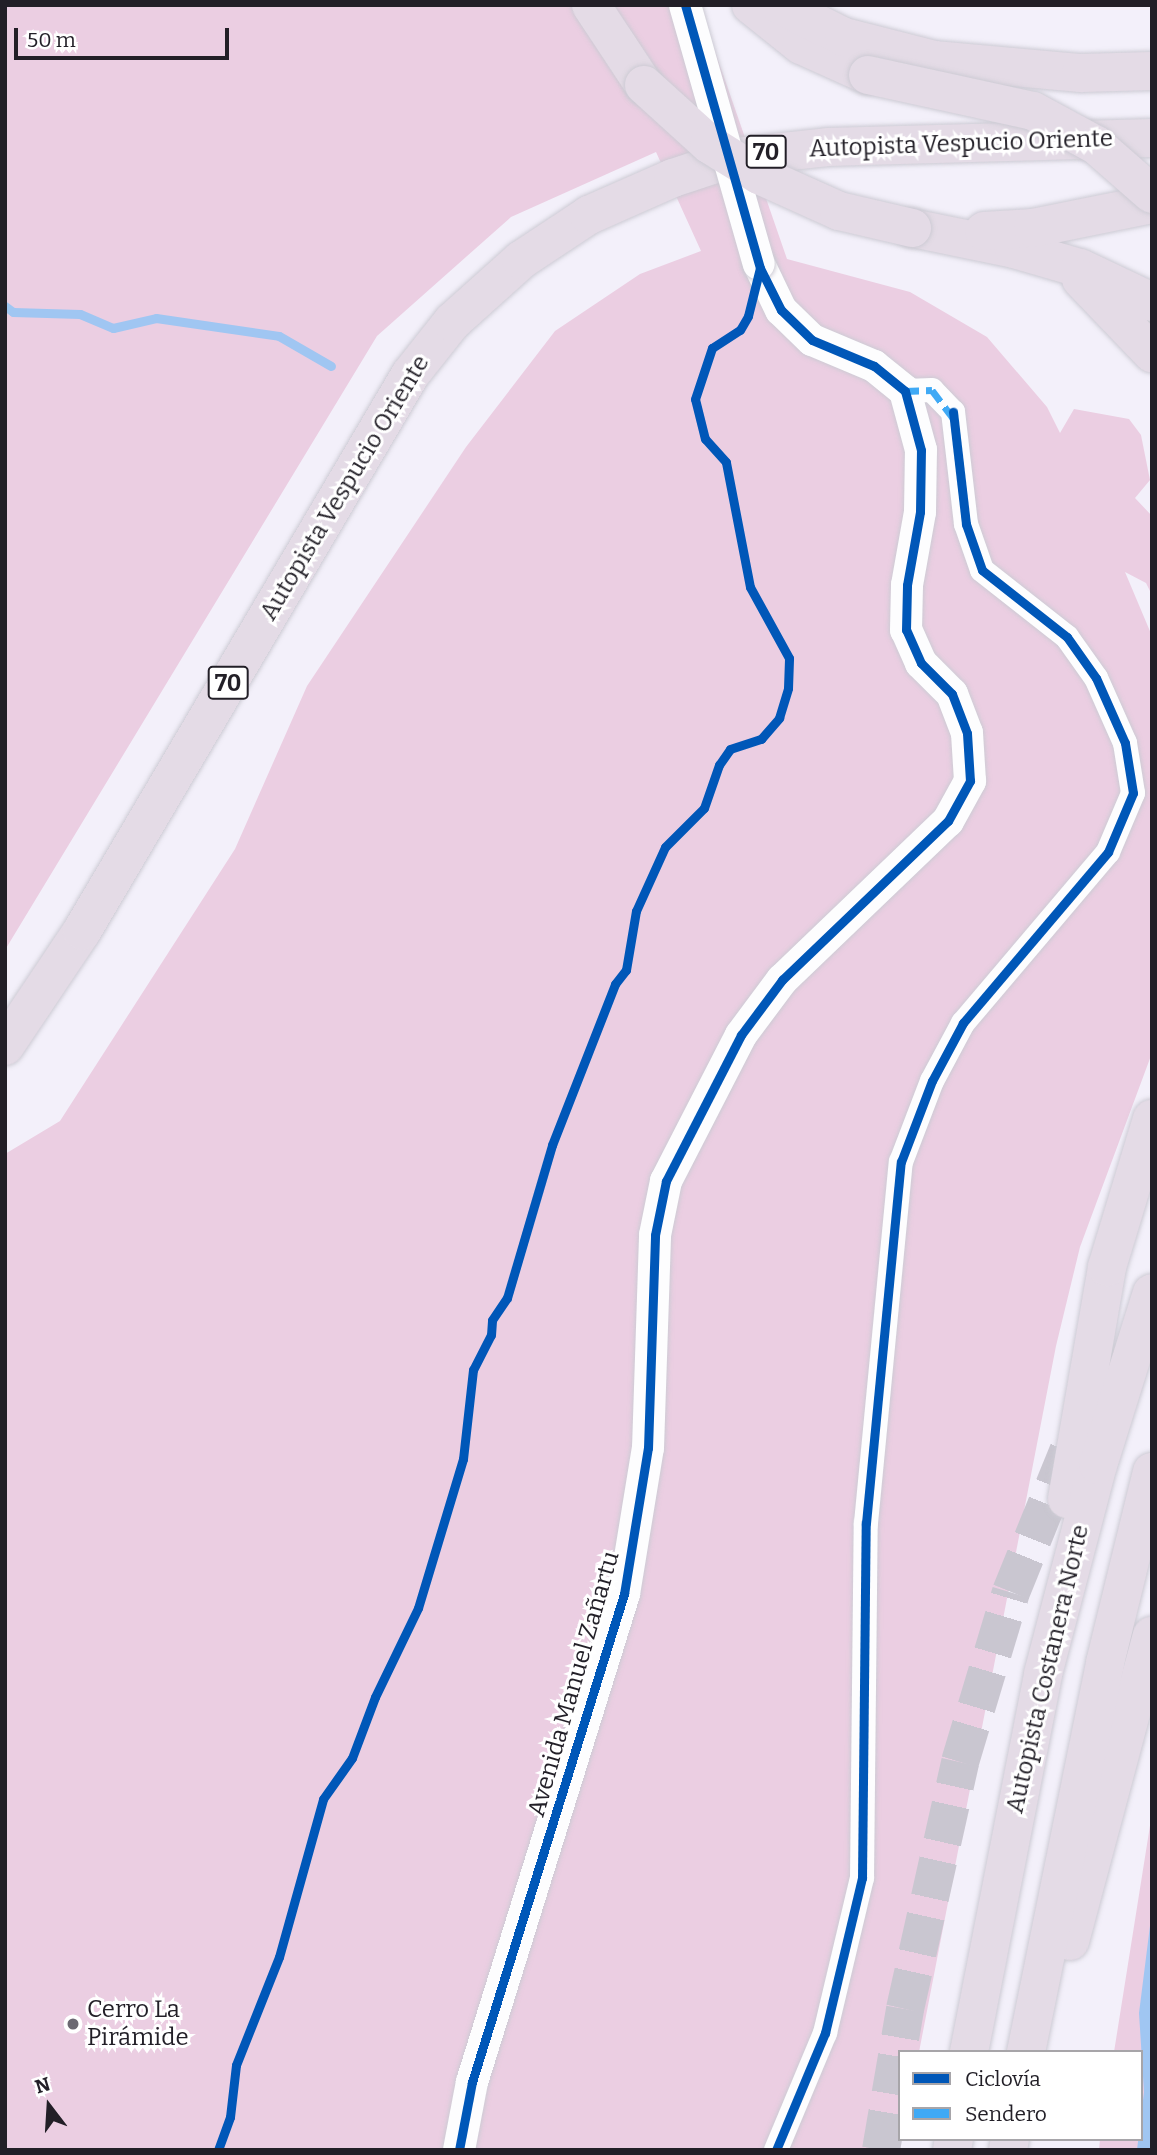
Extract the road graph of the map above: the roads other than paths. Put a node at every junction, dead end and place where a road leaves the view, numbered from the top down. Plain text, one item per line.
1 (591, 5) edge
2 (685, 5) edge
3 (751, 5) edge
4 (780, 5) edge
5 (1130, 68) edge
6 (1144, 137) edge
7 (1152, 194) edge
8 (1152, 204) edge
9 (912, 228) junction
10 (1047, 258) junction
11 (1152, 302) edge
12 (1152, 353) edge
13 (905, 391) junction
14 (5, 1046) edge
15 (1152, 1119) edge
16 (1152, 1198) edge
17 (1152, 1293) edge
18 (1091, 1366) junction
19 (1152, 1472) edge
20 (1152, 1636) edge
21 (1044, 1674) junction
22 (969, 2050) edge
23 (1026, 2050) edge
24 (1033, 2050) edge
25 (459, 2150) edge
26 (776, 2150) edge

1 - 9 highway, bridge
2 - 13 street, bridge
3 - 7 highway, bridge
4 - 5 highway
6 - 14 highway, Autopista Vespucio Oriente / 70
8 - 9 highway
9 - 10 highway
10 - 11 highway
10 - 12 highway
13 - 25 street, Avenida Manuel Zañartu
13 - 26 street
15 - 18 highway
16 - 18 highway
17 - 21 highway, Autopista Costanera Norte
18 - 21 highway
19 - 23 highway
20 - 24 highway
21 - 22 highway, Autopista Costanera Norte

